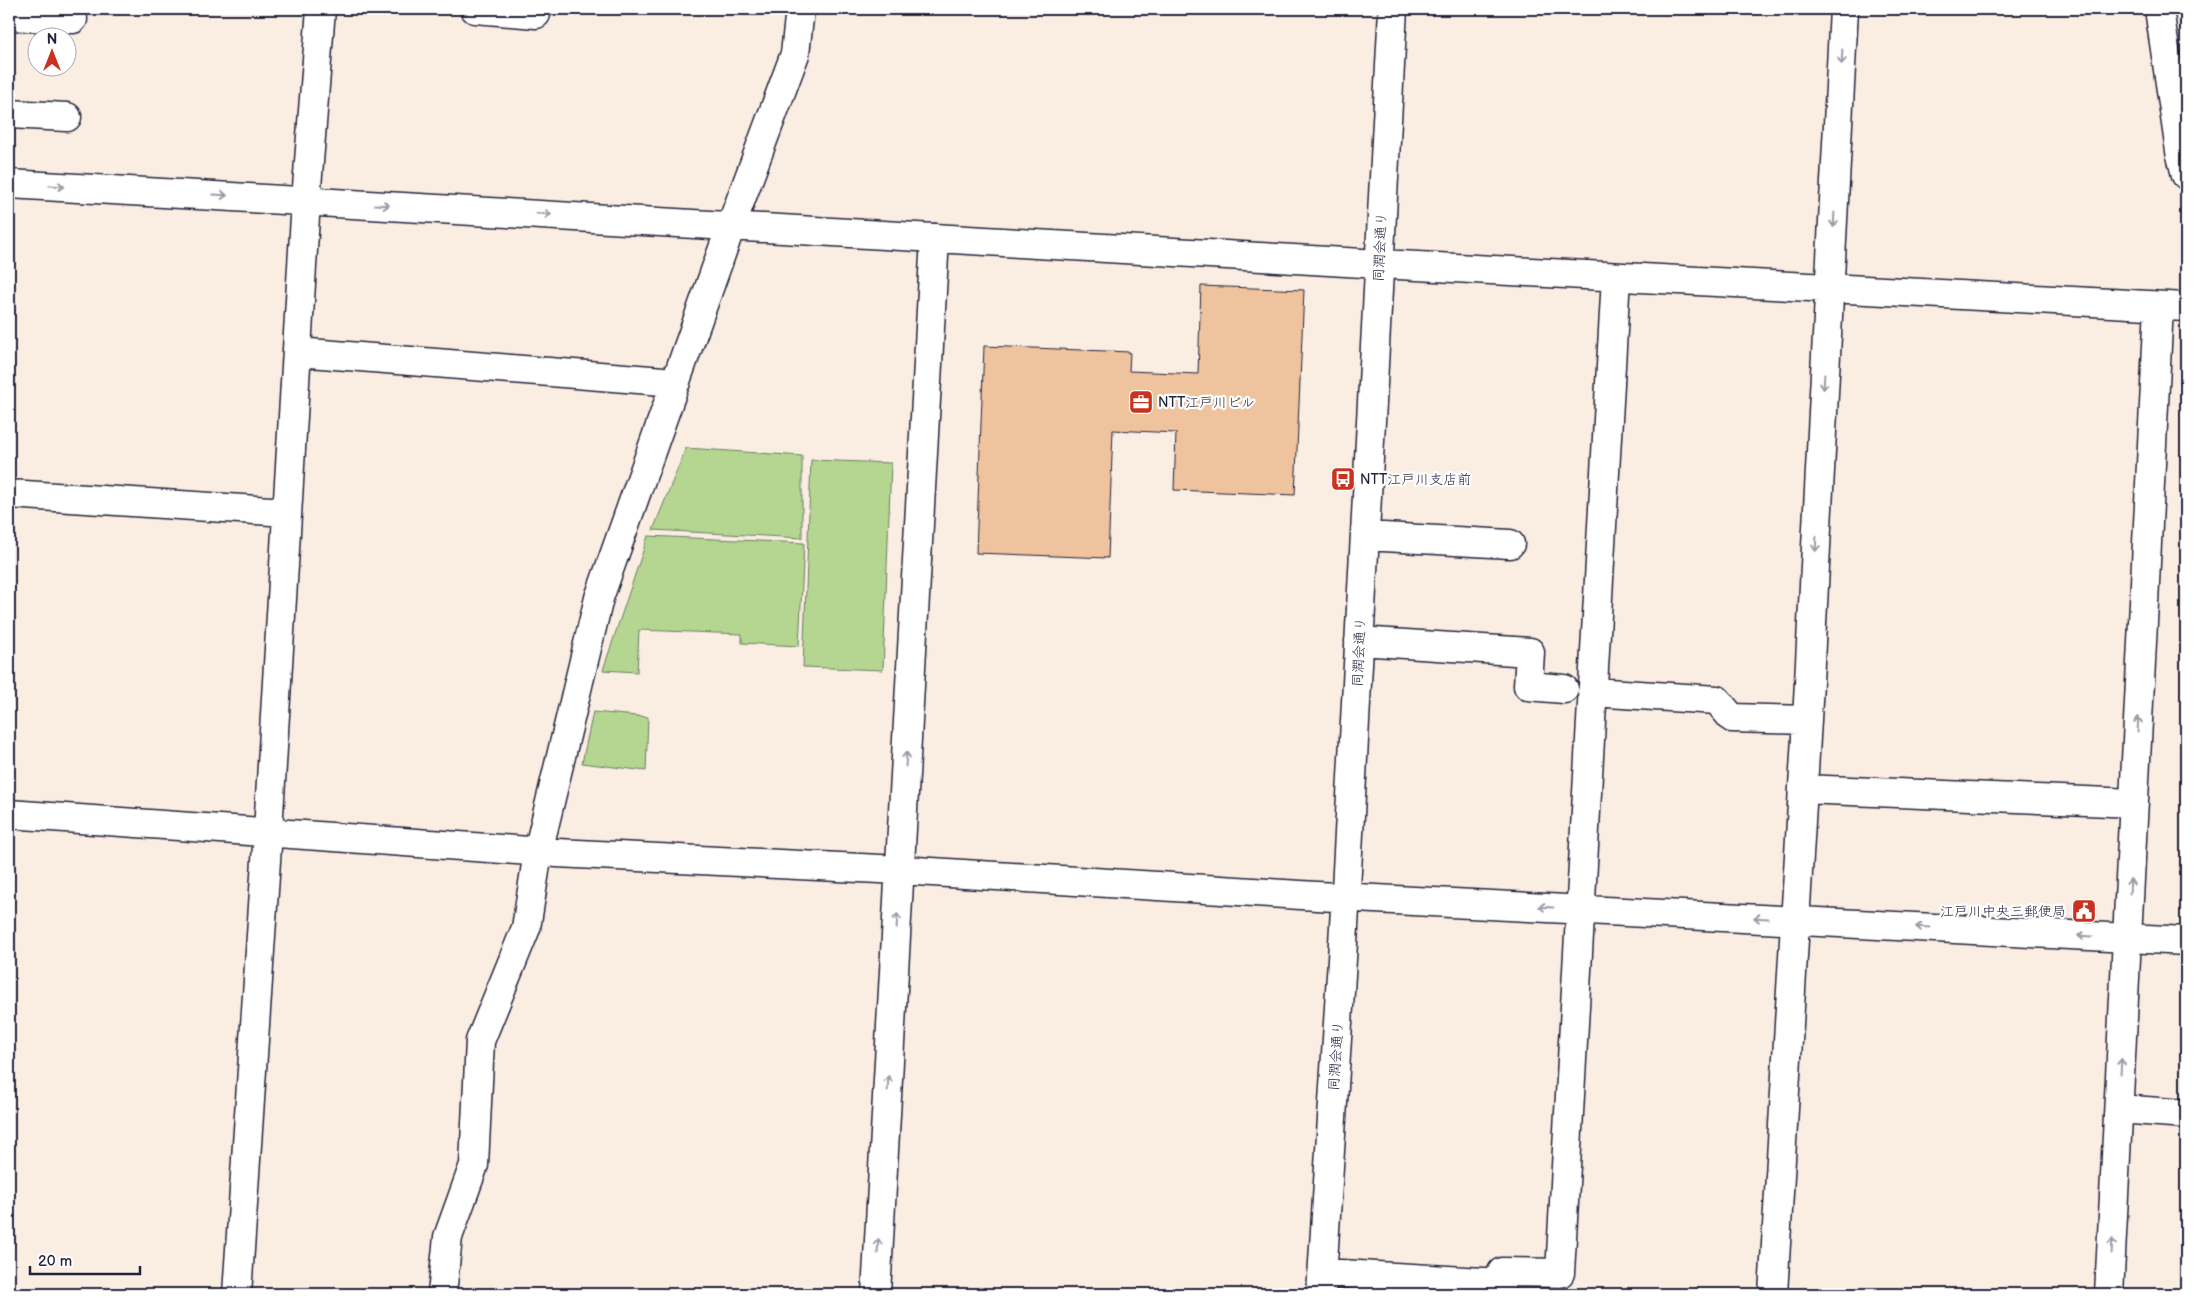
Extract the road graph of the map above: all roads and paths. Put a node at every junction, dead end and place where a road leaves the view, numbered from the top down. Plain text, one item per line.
1 (321, 9) edge
2 (475, 9) edge
3 (800, 9) edge
4 (1393, 9) edge
5 (1844, 9) edge
6 (2159, 9) edge
7 (536, 14) dead end
8 (9, 16) edge
9 (73, 19) dead end
10 (9, 114) edge
11 (68, 117) dead end
12 (2186, 176) edge
13 (9, 184) edge
14 (306, 200) junction
15 (731, 226) junction
16 (935, 238) junction
17 (1380, 264) junction
18 (1616, 277) junction
19 (1829, 289) junction
20 (2159, 306) junction
21 (2186, 307) edge
22 (297, 352) junction
23 (676, 382) junction
24 (9, 494) edge
25 (287, 512) junction
26 (1365, 536) junction
27 (1510, 544) dead end
28 (1359, 641) junction
29 (1564, 689) dead end
30 (1592, 692) junction
31 (1807, 720) junction
32 (1803, 789) junction
33 (2134, 803) junction
34 (9, 814) edge
35 (268, 831) junction
36 (538, 852) junction
37 (900, 870) junction
38 (1345, 897) junction
39 (1580, 909) junction
40 (1794, 919) junction
41 (2127, 939) junction
42 (2186, 941) edge
43 (2119, 1109) junction
44 (2186, 1114) edge
45 (1322, 1284) edge
46 (237, 1294) edge
47 (442, 1294) edge
48 (876, 1294) edge
49 (1773, 1294) edge
50 (2109, 1294) edge

1 - 14 street
2 - 7 street
3 - 15 street
4 - 17 street, 同潤会通り
5 -> 19 street
6 - 12 street
8 - 9 street
10 - 11 street
13 -> 14 street
14 -> 15 street
14 - 22 street
15 - 16 street
15 - 23 street
16 - 17 street
37 -> 16 street
17 - 18 street
17 - 26 street, 同潤会通り
18 - 19 street
18 - 30 street
19 - 20 street
19 -> 31 street
20 - 21 street
33 -> 20 street
22 - 23 street
22 - 25 street
23 - 36 street
24 - 25 street
25 - 35 street
26 - 27 street
26 - 28 street, 同潤会通り
28 - 29 street
28 - 38 street, 同潤会通り
30 - 31 street
30 - 39 street
31 - 32 street
32 - 33 street
32 - 40 street
41 -> 33 street
34 - 35 street
35 - 36 street
35 - 46 street
36 - 37 street
36 - 47 street
37 - 38 street
48 -> 37 street
39 -> 38 street
38 - 45 street, 同潤会通り
40 -> 39 street
39 - 45 street
41 -> 40 street
40 - 49 street
41 - 42 street
43 -> 41 street
43 - 44 street
50 -> 43 street

